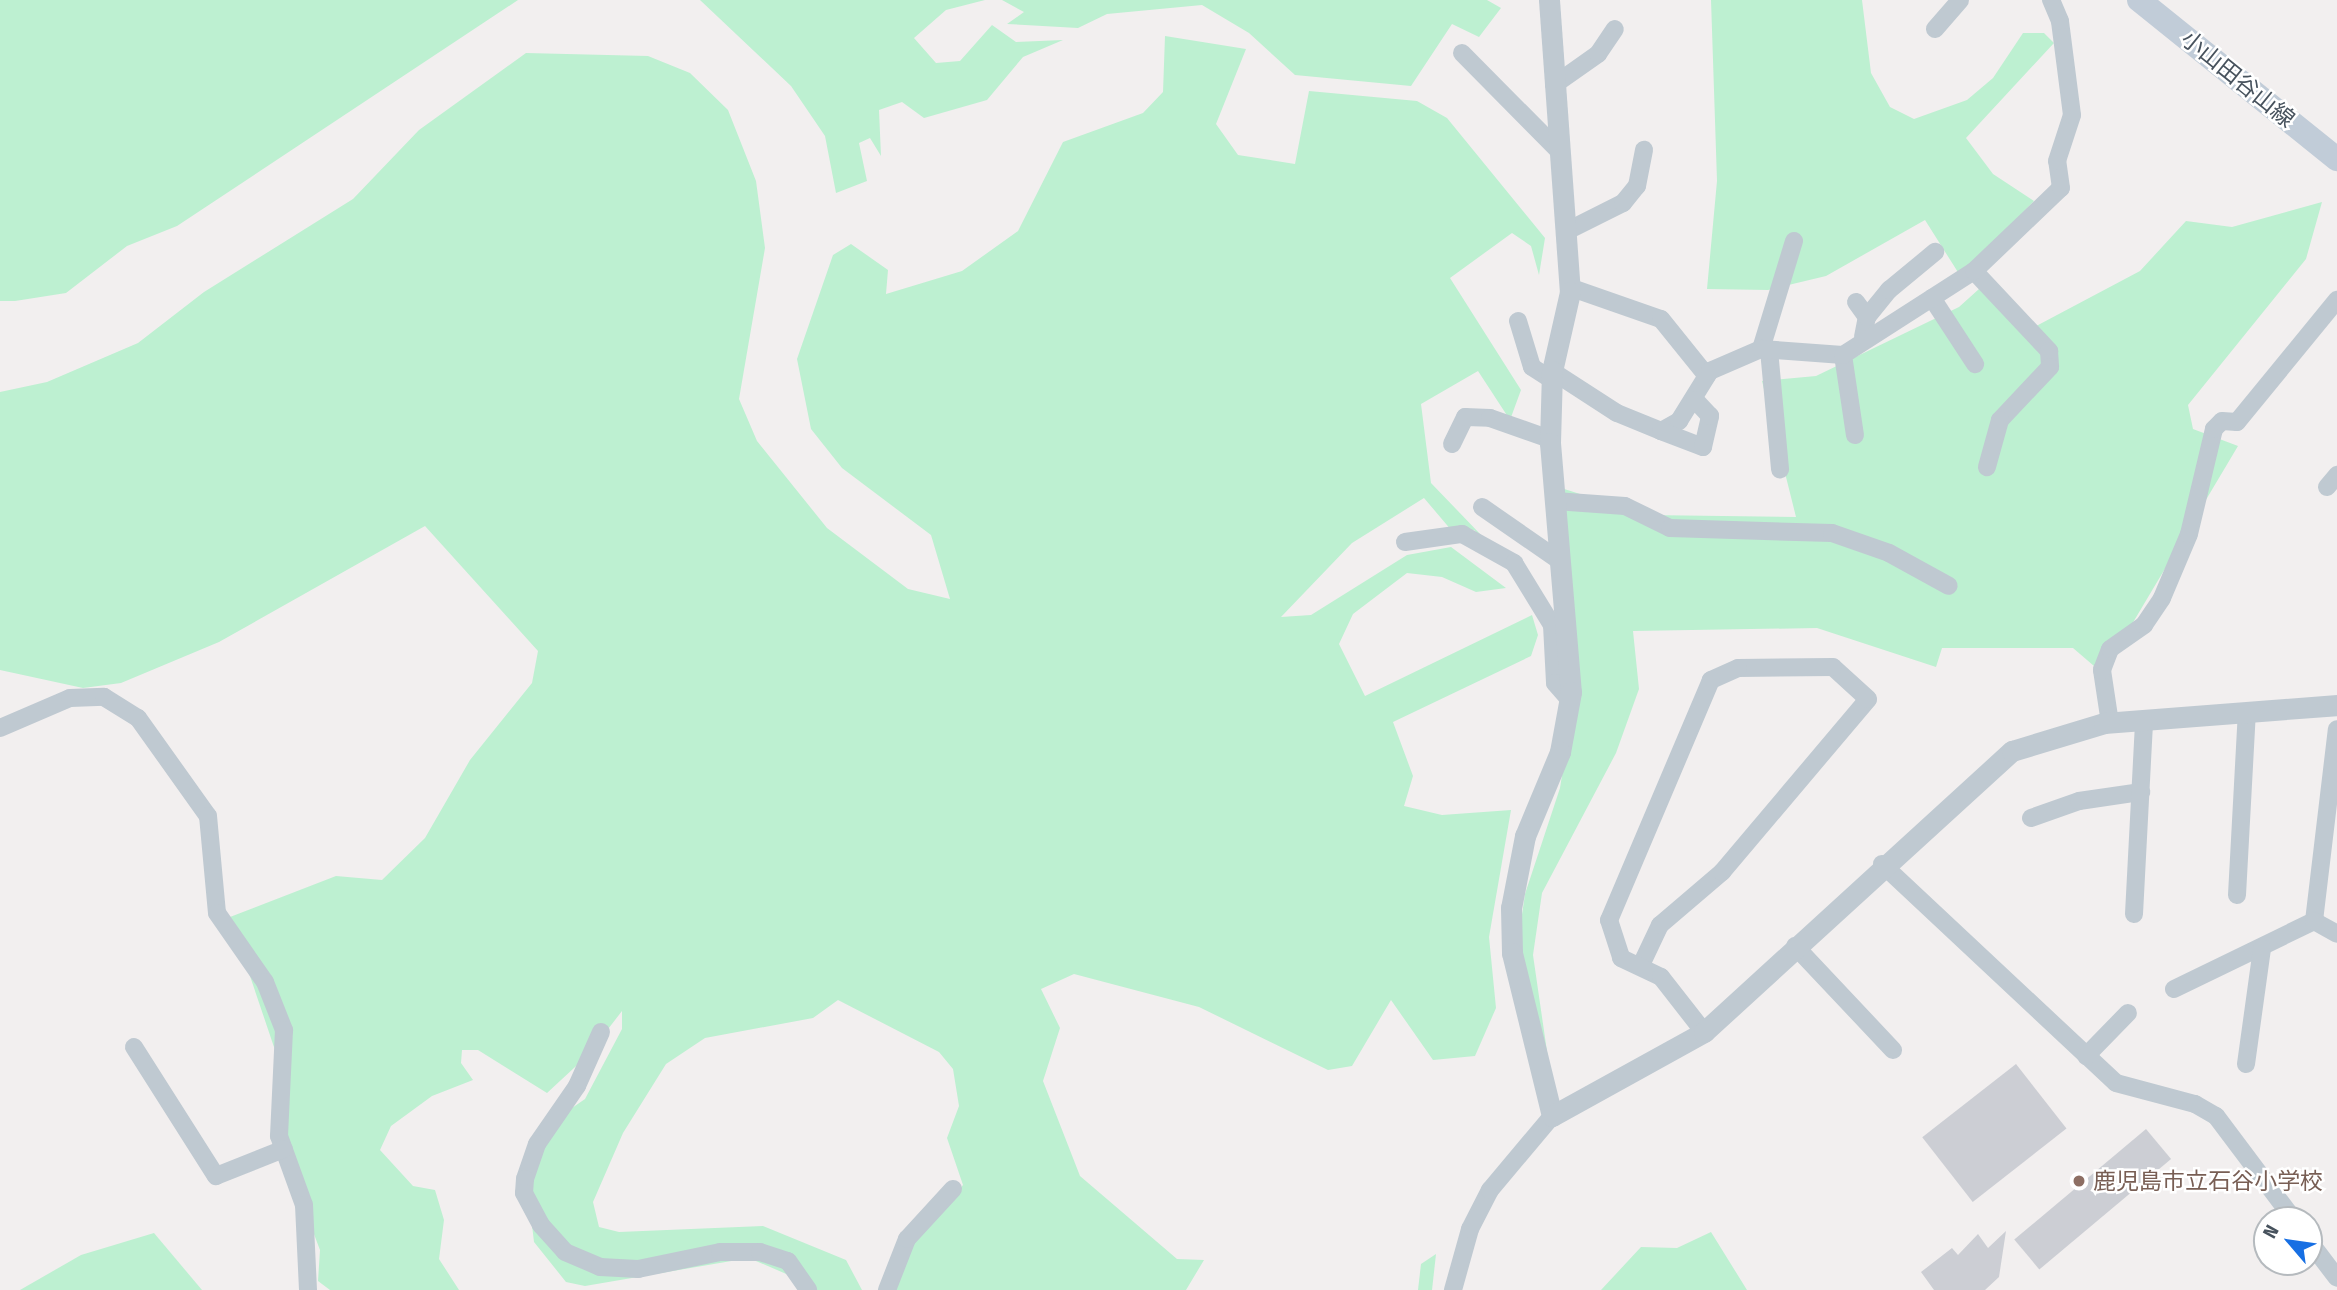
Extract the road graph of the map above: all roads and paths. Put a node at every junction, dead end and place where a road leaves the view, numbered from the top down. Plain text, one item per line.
1 (1549, 0) edge
2 (1960, 0) edge
3 (2051, 0) edge
4 (2139, 0) edge
5 (1935, 29) dead end
6 (1615, 30) dead end
7 (1462, 53) dead end
8 (1554, 85) junction
9 (1558, 150) junction
10 (1644, 150) dead end
11 (2337, 159) edge
12 (1565, 232) junction
13 (1794, 241) dead end
14 (1935, 252) dead end
15 (1974, 271) junction
16 (1569, 287) junction
17 (1932, 298) junction
18 (2337, 300) edge
19 (1518, 321) dead end
20 (1863, 337) junction
21 (1765, 350) junction
22 (1843, 355) junction
23 (1975, 364) dead end
24 (1552, 375) junction
25 (1707, 376) junction
26 (1695, 400) junction
27 (1661, 430) junction
28 (1855, 435) dead end
29 (1550, 439) junction
30 (1451, 444) dead end
31 (1987, 467) dead end
32 (1780, 469) dead end
33 (1555, 501) junction
34 (1482, 508) dead end
35 (1405, 542) dead end
36 (1560, 561) junction
37 (1949, 586) dead end
38 (1570, 701) junction
39 (2337, 705) edge
40 (2246, 713) junction
41 (2144, 720) junction
42 (2110, 723) junction
43 (0, 728) edge
44 (2337, 729) edge
45 (2141, 792) junction
46 (2031, 818) dead end
47 (1882, 864) junction
48 (2237, 895) dead end
49 (2134, 914) dead end
50 (2314, 921) junction
51 (2337, 934) edge
52 (1796, 946) junction
53 (2262, 948) junction
54 (1642, 963) junction
55 (2174, 989) dead end
56 (2128, 1013) dead end
57 (601, 1032) dead end
58 (1704, 1032) junction
59 (134, 1046) dead end
60 (1893, 1050) dead end
61 (2086, 1056) junction
62 (2246, 1063) dead end
63 (1552, 1116) junction
64 (284, 1149) junction
65 (953, 1189) dead end
66 (2284, 1206) edge
67 (2323, 1260) edge
68 (2337, 1278) edge
69 (308, 1290) edge
70 (808, 1290) edge
71 (887, 1290) edge
72 (1453, 1290) edge

1 - 8 street
2 - 5 street
3 - 15 street
4 - 11 main road, 小山田谷山線
6 - 8 street
7 - 9 street
8 - 9 street
9 - 12 street
10 - 12 street
12 - 16 street
13 - 21 street
14 - 20 street
15 - 17 street
15 - 31 street
16 - 24 street
16 - 25 street
17 - 20 street
17 - 23 street
18 - 42 street
19 - 24 street
20 - 22 street
21 - 22 street
21 - 25 street
21 - 32 street
22 - 28 street
24 - 27 street
24 - 29 street
25 - 26 street
26 - 27 street
26 - 27 street
29 - 30 street
29 - 33 street
33 - 36 street
33 - 37 street
34 - 36 street
35 - 38 street
36 - 38 street
38 - 63 street
39 - 40 street
40 - 41 street
40 - 48 street
41 - 42 street
41 - 45 street
42 - 47 street
43 - 64 street
44 - 50 street
45 - 46 street
45 - 49 street
47 - 52 street
47 - 61 street
50 - 51 street
50 - 53 street
52 - 58 street
52 - 60 street
53 - 55 street
53 - 62 street
54 - 54 street
54 - 58 street
56 - 61 street
57 - 70 street
58 - 63 street
59 - 64 street
61 - 66 street
63 - 72 street
64 - 69 street
65 - 71 street
67 - 68 street

